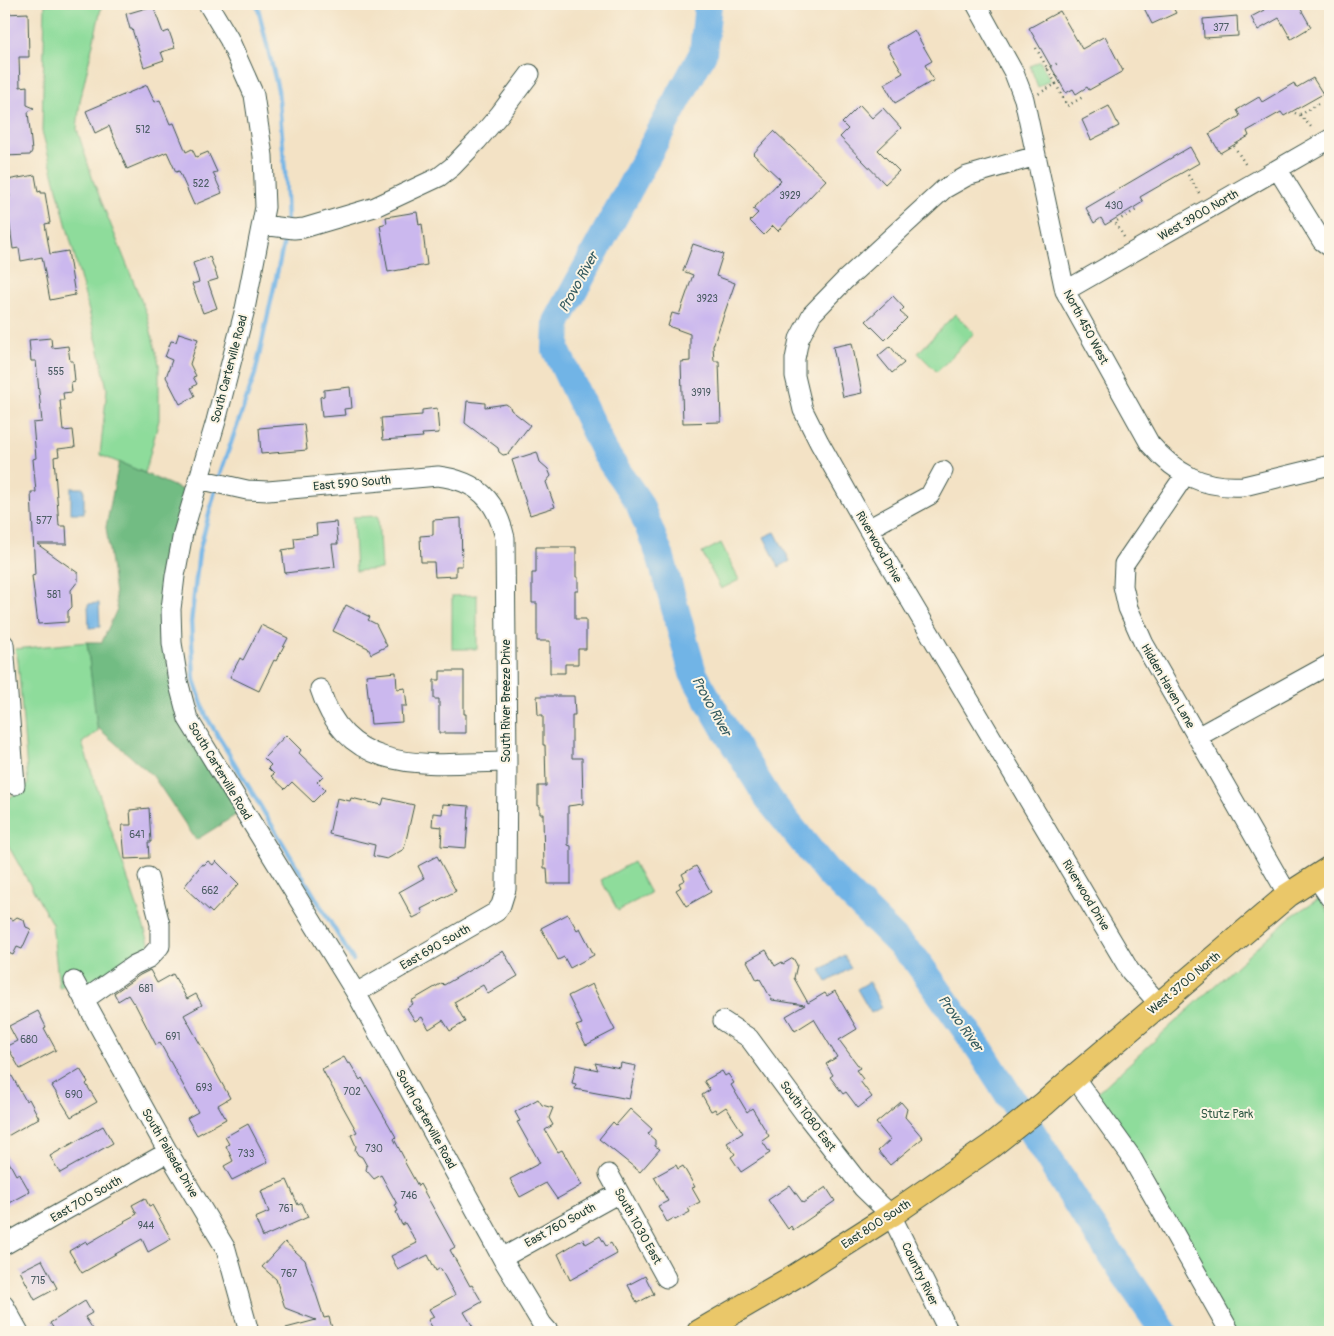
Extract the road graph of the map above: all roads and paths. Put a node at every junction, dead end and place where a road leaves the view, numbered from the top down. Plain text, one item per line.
1 (208, 4) edge
2 (976, 4) edge
3 (1212, 4) edge
4 (1252, 4) edge
5 (1212, 9) dead end
6 (1253, 10) dead end
7 (1036, 48) dead end
8 (1058, 63) dead end
9 (1047, 69) junction
10 (530, 74) dead end
11 (1056, 84) junction
12 (1037, 95) dead end
13 (1083, 97) dead end
14 (1321, 102) dead end
15 (1295, 113) dead end
16 (1300, 115) junction
17 (1312, 128) dead end
18 (1330, 139) edge
19 (1234, 146) dead end
20 (1036, 156) junction
21 (1246, 167) dead end
22 (1278, 170) junction
23 (1188, 175) dead end
24 (1200, 194) dead end
25 (1138, 209) dead end
26 (262, 225) junction
27 (1125, 238) dead end
28 (1330, 247) edge
29 (1065, 291) junction
30 (1330, 465) edge
31 (943, 471) dead end
32 (1185, 475) junction
33 (198, 479) junction
34 (495, 509) joint
35 (868, 529) junction
36 (4, 644) edge
37 (1330, 664) edge
38 (320, 689) dead end
39 (1197, 737) junction
40 (507, 762) junction
41 (15, 785) dead end
42 (1323, 873) edge
43 (148, 877) dead end
44 (505, 894) joint
45 (1288, 895) junction
46 (1330, 898) edge
47 (74, 981) dead end
48 (356, 993) junction
49 (84, 1000) junction
50 (1159, 1004) junction
51 (723, 1021) dead end
52 (1074, 1077) junction
53 (1044, 1104) joint
54 (168, 1152) junction
55 (609, 1174) dead end
56 (619, 1193) junction
57 (891, 1215) junction
58 (4, 1246) edge
59 (502, 1258) junction
60 (666, 1278) dead end
61 (4, 1305) edge
62 (19, 1332) edge
63 (249, 1332) edge
64 (549, 1332) edge
65 (700, 1332) edge
66 (949, 1332) edge
67 (1230, 1332) edge

1 - 26 street, South Carterville Road
2 - 20 street, North 450 West
3 - 5 path
4 - 6 path
7 - 9 path
8 - 9 path
9 - 11 path
10 - 26 street
11 - 12 path
11 - 13 path
14 - 16 path
15 - 16 path
16 - 17 path
18 - 22 street, West 3900 North
19 - 21 path
20 - 29 street, North 450 West
20 - 35 street, Riverwood Drive
22 - 28 street
22 - 29 street, West 3900 North
23 - 24 path
25 - 27 path
26 - 33 street, South Carterville Road
29 - 32 street, North 450 West
30 - 32 street, North 450 West
31 - 35 street
32 - 39 street, Hidden Haven Lane
33 - 34 street, East 590 South
33 - 48 street, South Carterville Road
34 - 40 street, South River Breeze Drive
35 - 50 street, Riverwood Drive
36 - 41 street
37 - 39 street
38 - 40 street
39 - 45 street, Hidden Haven Lane
40 - 44 street, South River Breeze Drive
42 - 45 main road, West 3700 North
42 - 46 street
43 - 49 street
44 - 48 street, East 690 South
45 - 50 main road, West 3700 North
47 - 49 street, South Palisade Drive
48 - 59 street, South Carterville Road
49 - 54 street, South Palisade Drive
50 - 52 main road, West 3700 North
51 - 57 street, South 1080 East
52 - 53 main road, West 3700 North
52 - 67 street
53 - 57 main road, East 800 South
54 - 58 street, East 700 South
54 - 63 street, South Palisade Drive
55 - 56 street, South 1030 East
56 - 59 street, East 760 South
56 - 60 street, South 1030 East
57 - 65 main road, East 800 South
57 - 66 street, Country River
59 - 64 street, South Carterville Road
61 - 62 street

